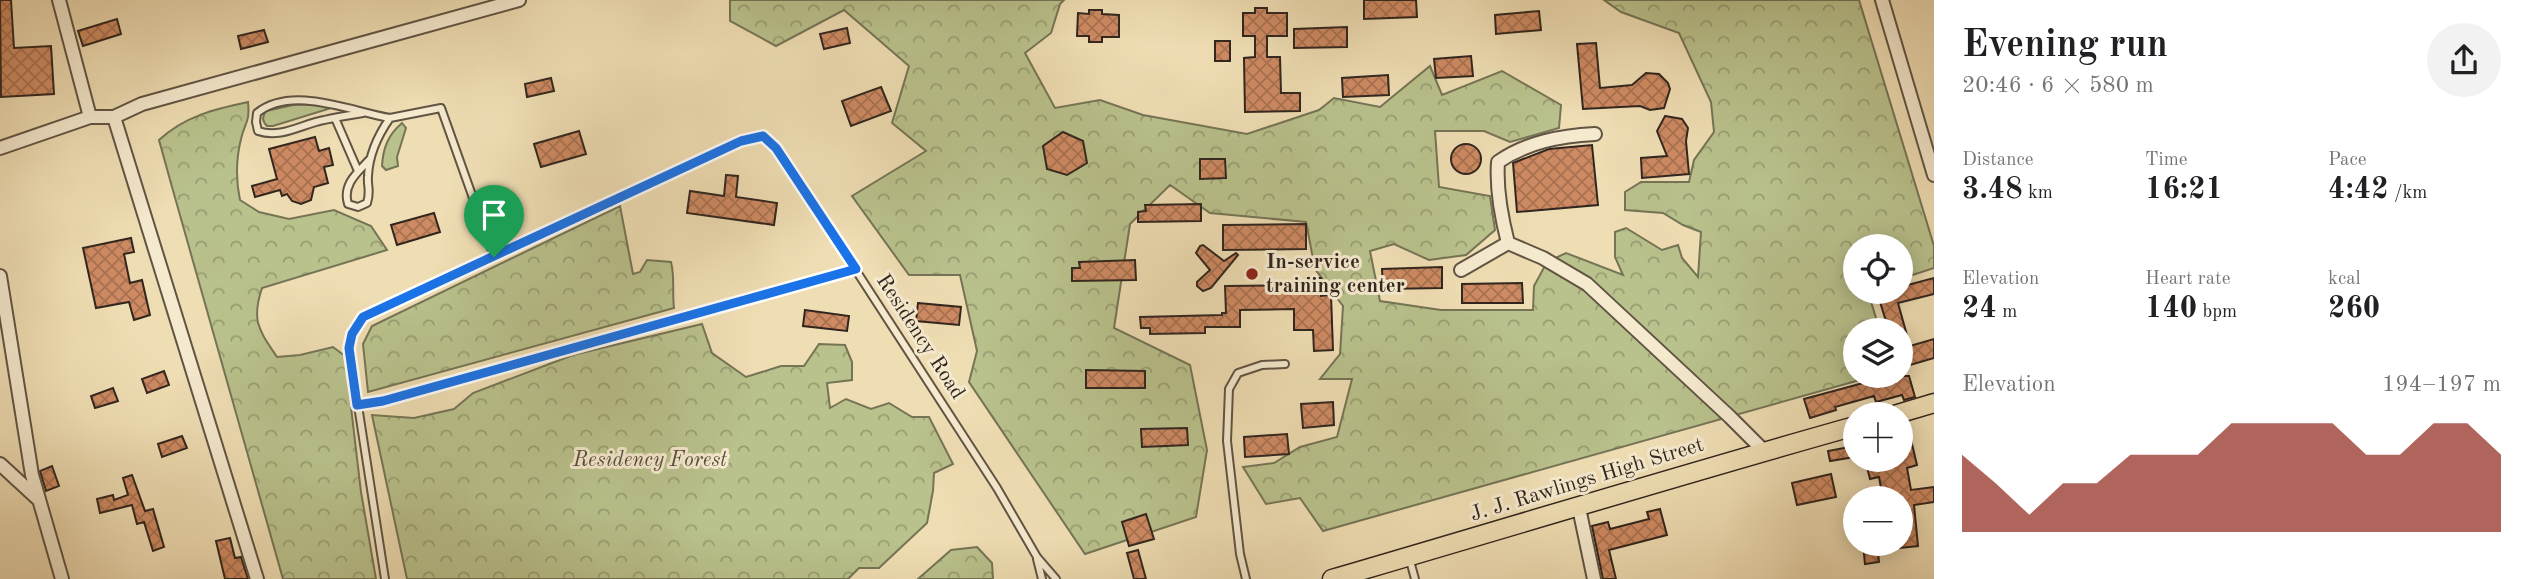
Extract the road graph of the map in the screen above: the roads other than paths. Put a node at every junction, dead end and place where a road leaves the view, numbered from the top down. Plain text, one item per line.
1 (59, 0) edge
2 (519, 0) edge
3 (1882, 0) edge
4 (486, 5) edge
5 (363, 113) junction
6 (90, 117) junction
7 (114, 117) junction
8 (390, 117) junction
9 (335, 118) junction
10 (1595, 134) dead end
11 (0, 148) edge
12 (370, 159) junction
13 (358, 171) junction
14 (1934, 175) edge
15 (1508, 243) junction
16 (494, 257) junction
17 (856, 269) junction
18 (1461, 270) dead end
19 (0, 276) edge
20 (1285, 364) dead end
21 (1934, 403) edge
22 (357, 405) junction
23 (1913, 409) edge
24 (1843, 429) edge
25 (1764, 452) junction
26 (0, 464) edge
27 (38, 499) junction
28 (1579, 508) junction
29 (1037, 557) junction
30 (1409, 557) junction
31 (62, 579) edge
32 (257, 579) edge
33 (385, 579) edge
34 (1042, 579) edge
35 (1056, 579) edge
36 (1247, 579) edge
37 (1332, 579) edge
38 (1415, 579) edge
39 (1594, 579) edge

1 - 6 street
2 - 4 street
3 - 14 street
4 - 7 street
5 - 8 lane
5 - 9 lane
5 - 9 lane
6 - 7 street
6 - 11 street
7 - 32 street
8 - 12 lane
8 - 16 lane
9 - 13 lane
10 - 15 street
12 - 13 lane
12 - 13 lane
15 - 18 street
15 - 25 street
16 - 17 lane, Residency Road
16 - 22 lane, Residency Road
17 - 22 lane
17 - 29 lane, Residency Road
19 - 27 street
20 - 36 lane
21 - 23 main road
22 - 33 lane, Residency Road
24 - 25 main road, J. J. Rawlings High Street
25 - 28 main road, J. J. Rawlings High Street
26 - 27 street
27 - 31 street
28 - 30 main road, J. J. Rawlings High Street
28 - 39 street
29 - 34 lane, Residency Road
29 - 35 lane, Residency Road
30 - 37 main road, J. J. Rawlings High Street
30 - 38 lane

